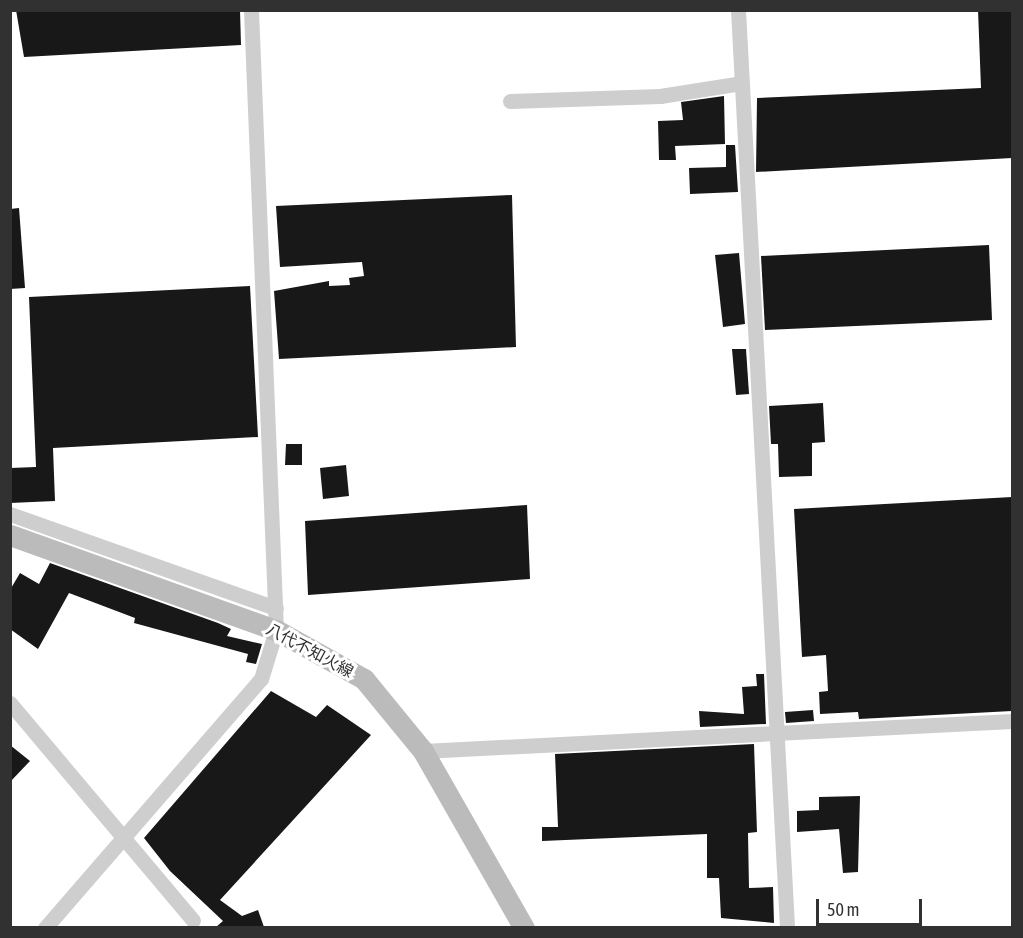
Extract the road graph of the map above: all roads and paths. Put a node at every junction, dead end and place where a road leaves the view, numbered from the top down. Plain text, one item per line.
1 (251, 10) edge
2 (738, 10) edge
3 (741, 83) junction
4 (510, 101) dead end
5 (10, 514) edge
6 (10, 535) edge
7 (276, 608) junction
8 (276, 630) junction
9 (10, 703) edge
10 (1012, 721) edge
11 (779, 734) junction
12 (423, 751) junction
13 (122, 836) junction
14 (193, 920) dead end
15 (45, 927) edge
16 (524, 927) edge
17 (787, 927) edge

1 - 7 street
2 - 3 street
3 - 4 street
3 - 11 street
5 - 7 street
6 - 8 main road, 八代不知火線
7 - 8 street
8 - 12 main road, 八代不知火線
8 - 13 street
9 - 13 street
10 - 11 street
11 - 12 street
11 - 17 street
12 - 16 main road, 八代不知火線
13 - 14 street
13 - 15 street

